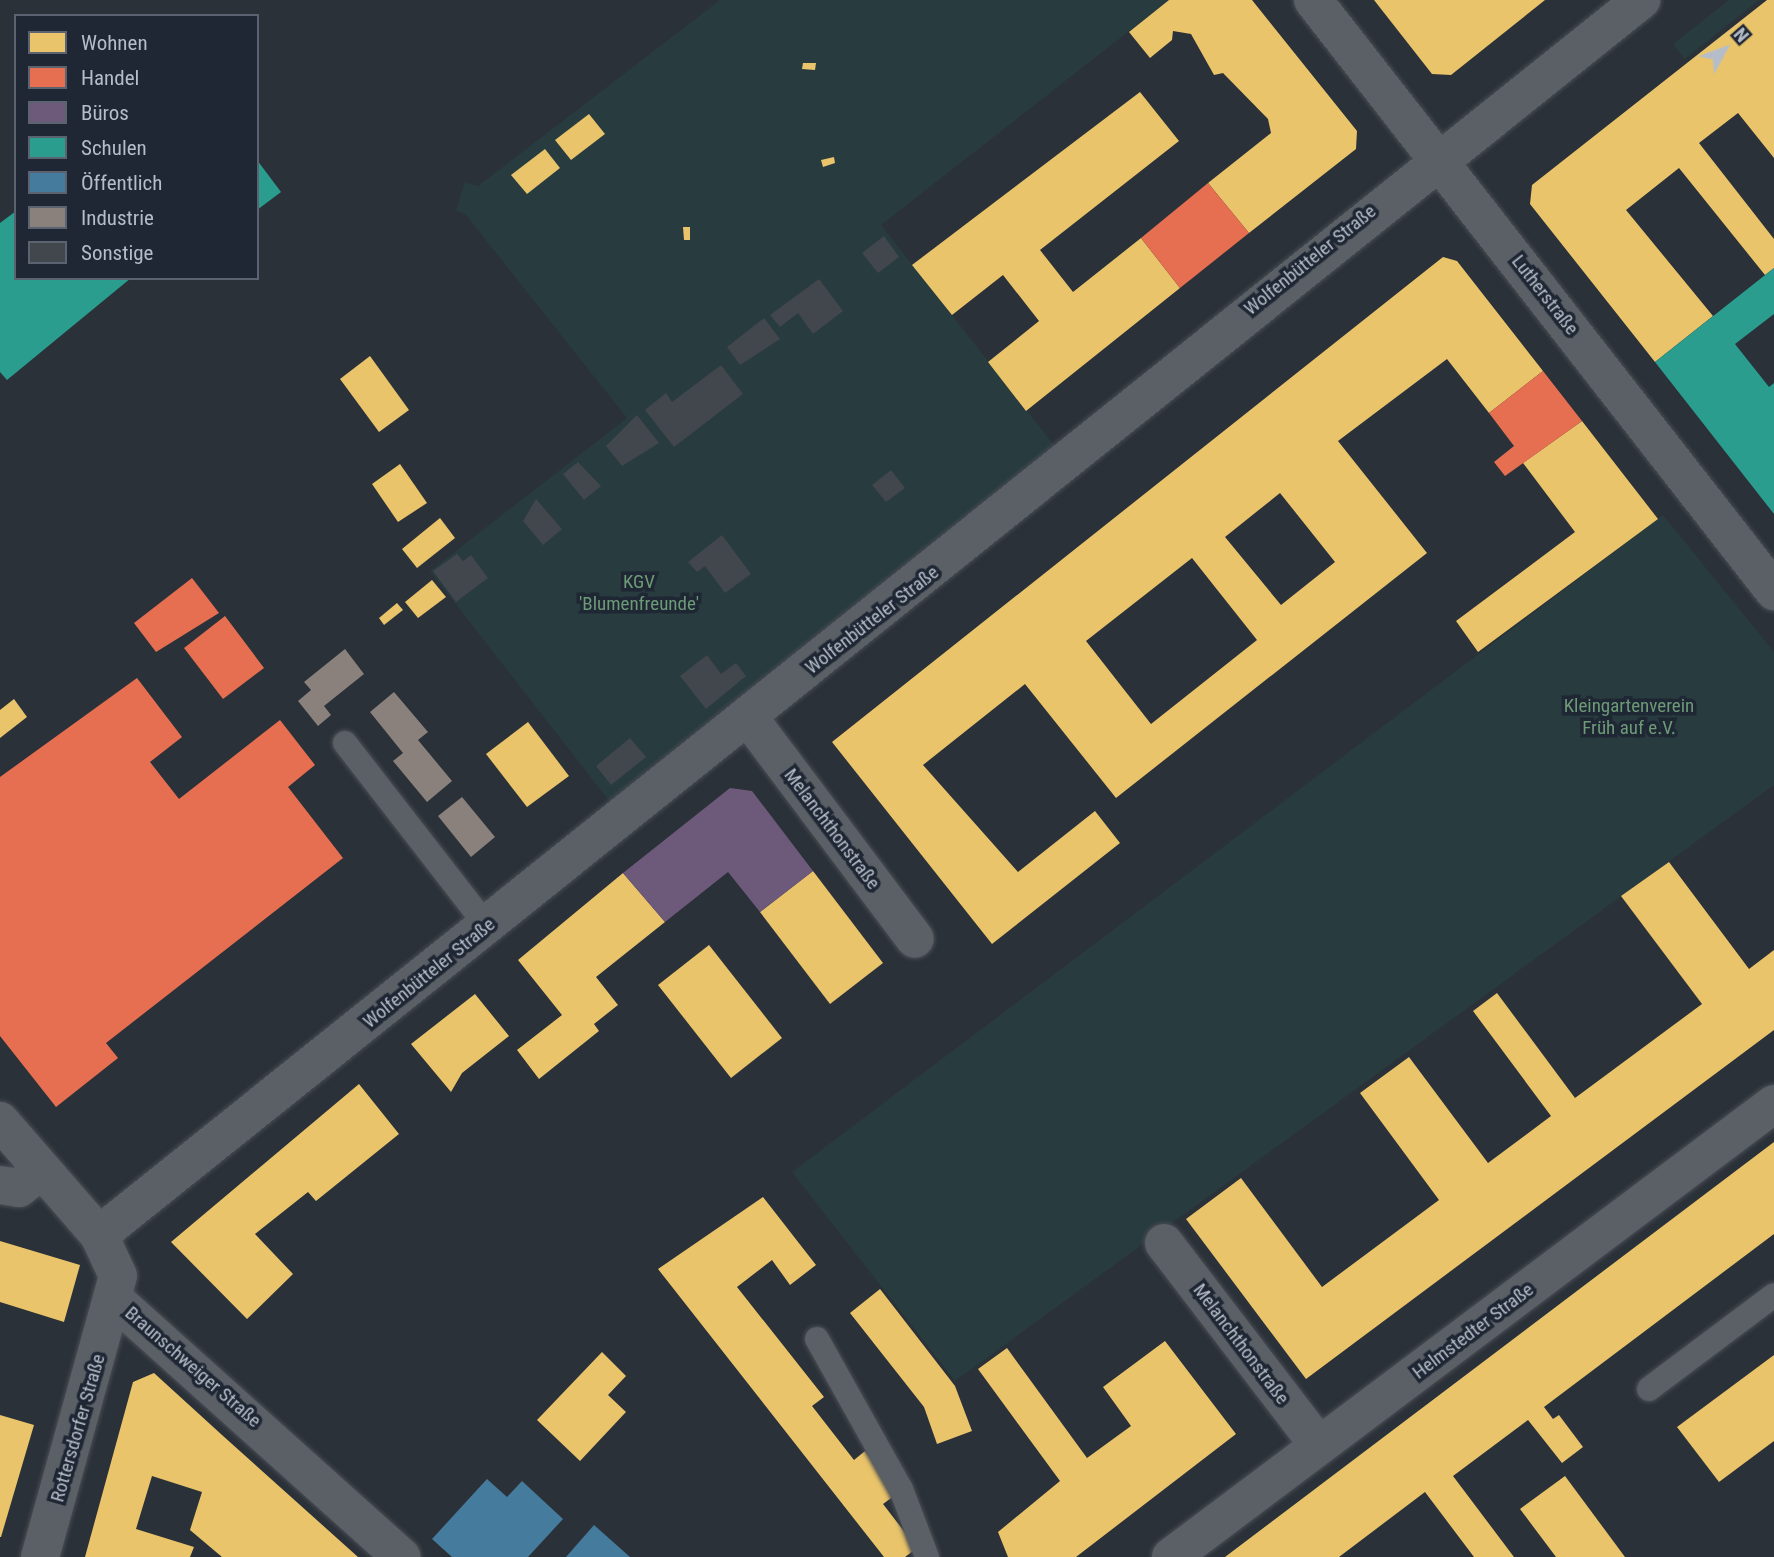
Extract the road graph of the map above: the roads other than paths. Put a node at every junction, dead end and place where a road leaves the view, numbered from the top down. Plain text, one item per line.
1 (1313, 0) edge
2 (1641, 0) edge
3 (1439, 158) junction
4 (1774, 591) edge
5 (749, 718) junction
6 (345, 743) dead end
7 (487, 926) junction
8 (915, 939) dead end
9 (1774, 1104) edge
10 (0, 1121) edge
11 (41, 1170) junction
12 (0, 1185) edge
13 (99, 1235) junction
14 (1164, 1243) dead end
15 (1774, 1295) edge
16 (115, 1300) junction
17 (817, 1339) dead end
18 (1649, 1389) dead end
19 (1319, 1446) junction
20 (40, 1557) edge
21 (401, 1557) edge
22 (928, 1557) edge
23 (1171, 1557) edge

1 - 3 street, Lutherstraße
2 - 3 street, Wolfenbütteler Straße
3 - 4 street, Lutherstraße
3 - 5 street, Wolfenbütteler Straße
5 - 7 street, Wolfenbütteler Straße
5 - 8 street, Melanchthonstraße
6 - 7 lane
7 - 13 street, Wolfenbütteler Straße
9 - 19 street, Helmstedter Straße
10 - 11 street, Braunschweiger Straße
11 - 12 street
11 - 13 street, Braunschweiger Straße
13 - 16 street, Braunschweiger Straße
14 - 19 street, Melanchthonstraße
15 - 18 lane
16 - 20 street, Rottersdorfer Straße
16 - 21 street, Braunschweiger Straße
17 - 22 lane
19 - 23 street, Helmstedter Straße

